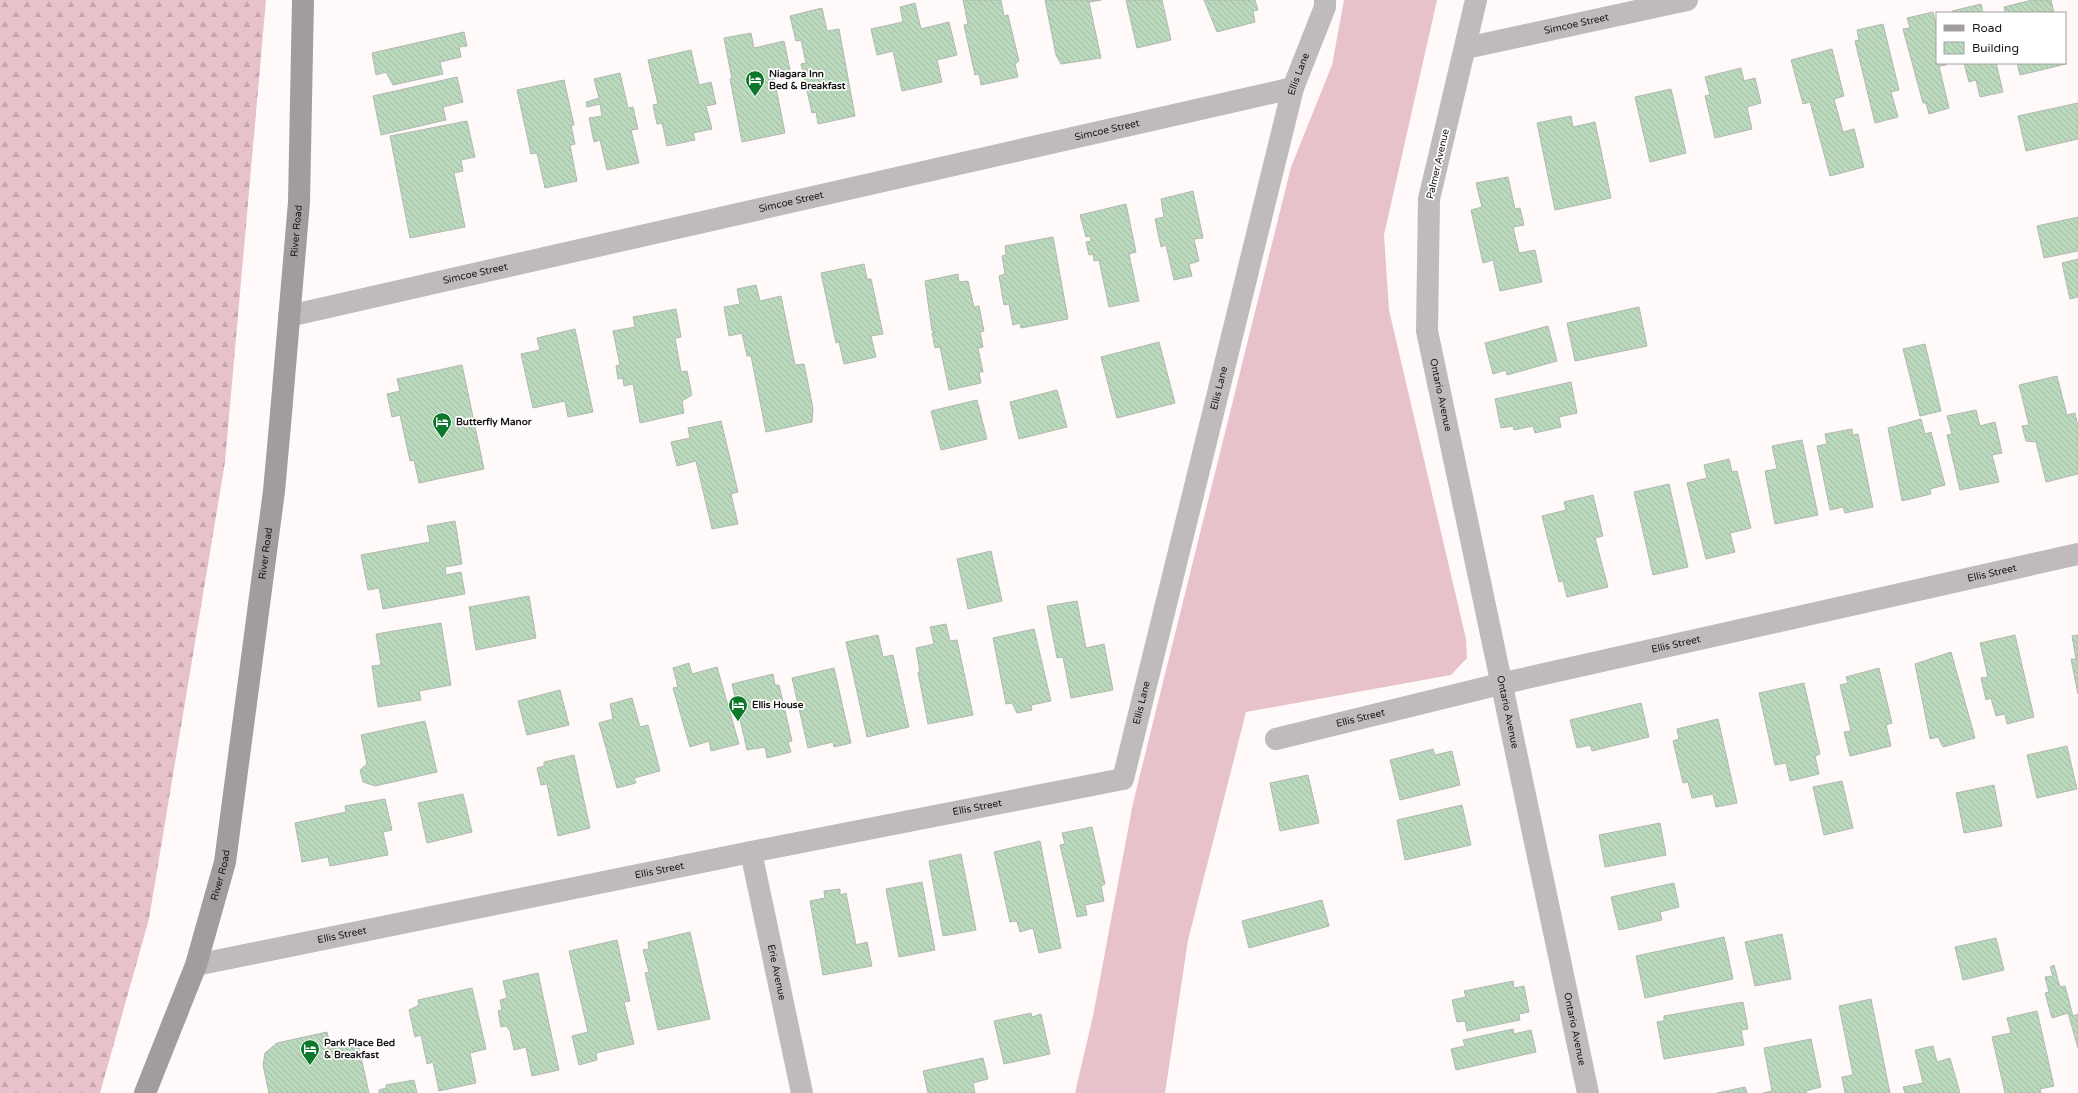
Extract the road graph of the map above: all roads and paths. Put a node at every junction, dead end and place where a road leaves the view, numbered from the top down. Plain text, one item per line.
1 (303, 0) edge
2 (1325, 0) edge
3 (1476, 0) edge
4 (1687, 0) edge
5 (1466, 48) junction
6 (1293, 88) junction
7 (289, 316) junction
8 (1427, 331) joint
9 (2078, 554) edge
10 (1500, 684) junction
11 (1276, 739) dead end
12 (1123, 779) joint
13 (751, 852) junction
14 (196, 965) junction
15 (145, 1093) edge
16 (802, 1093) edge
17 (1588, 1093) edge

1 - 7 main road, River Road
2 - 6 street, Ellis Lane
3 - 5 street, Palmer Avenue
4 - 5 street, Simcoe Street
5 - 8 street, Palmer Avenue
6 - 7 street, Simcoe Street
6 - 12 street, Ellis Lane
7 - 14 main road, River Road
8 - 10 street, Ontario Avenue
9 - 10 street, Ellis Street
10 - 11 street, Ellis Street
10 - 17 street, Ontario Avenue
12 - 13 street, Ellis Street
13 - 14 street, Ellis Street
13 - 16 street, Erie Avenue
14 - 15 main road, River Road

